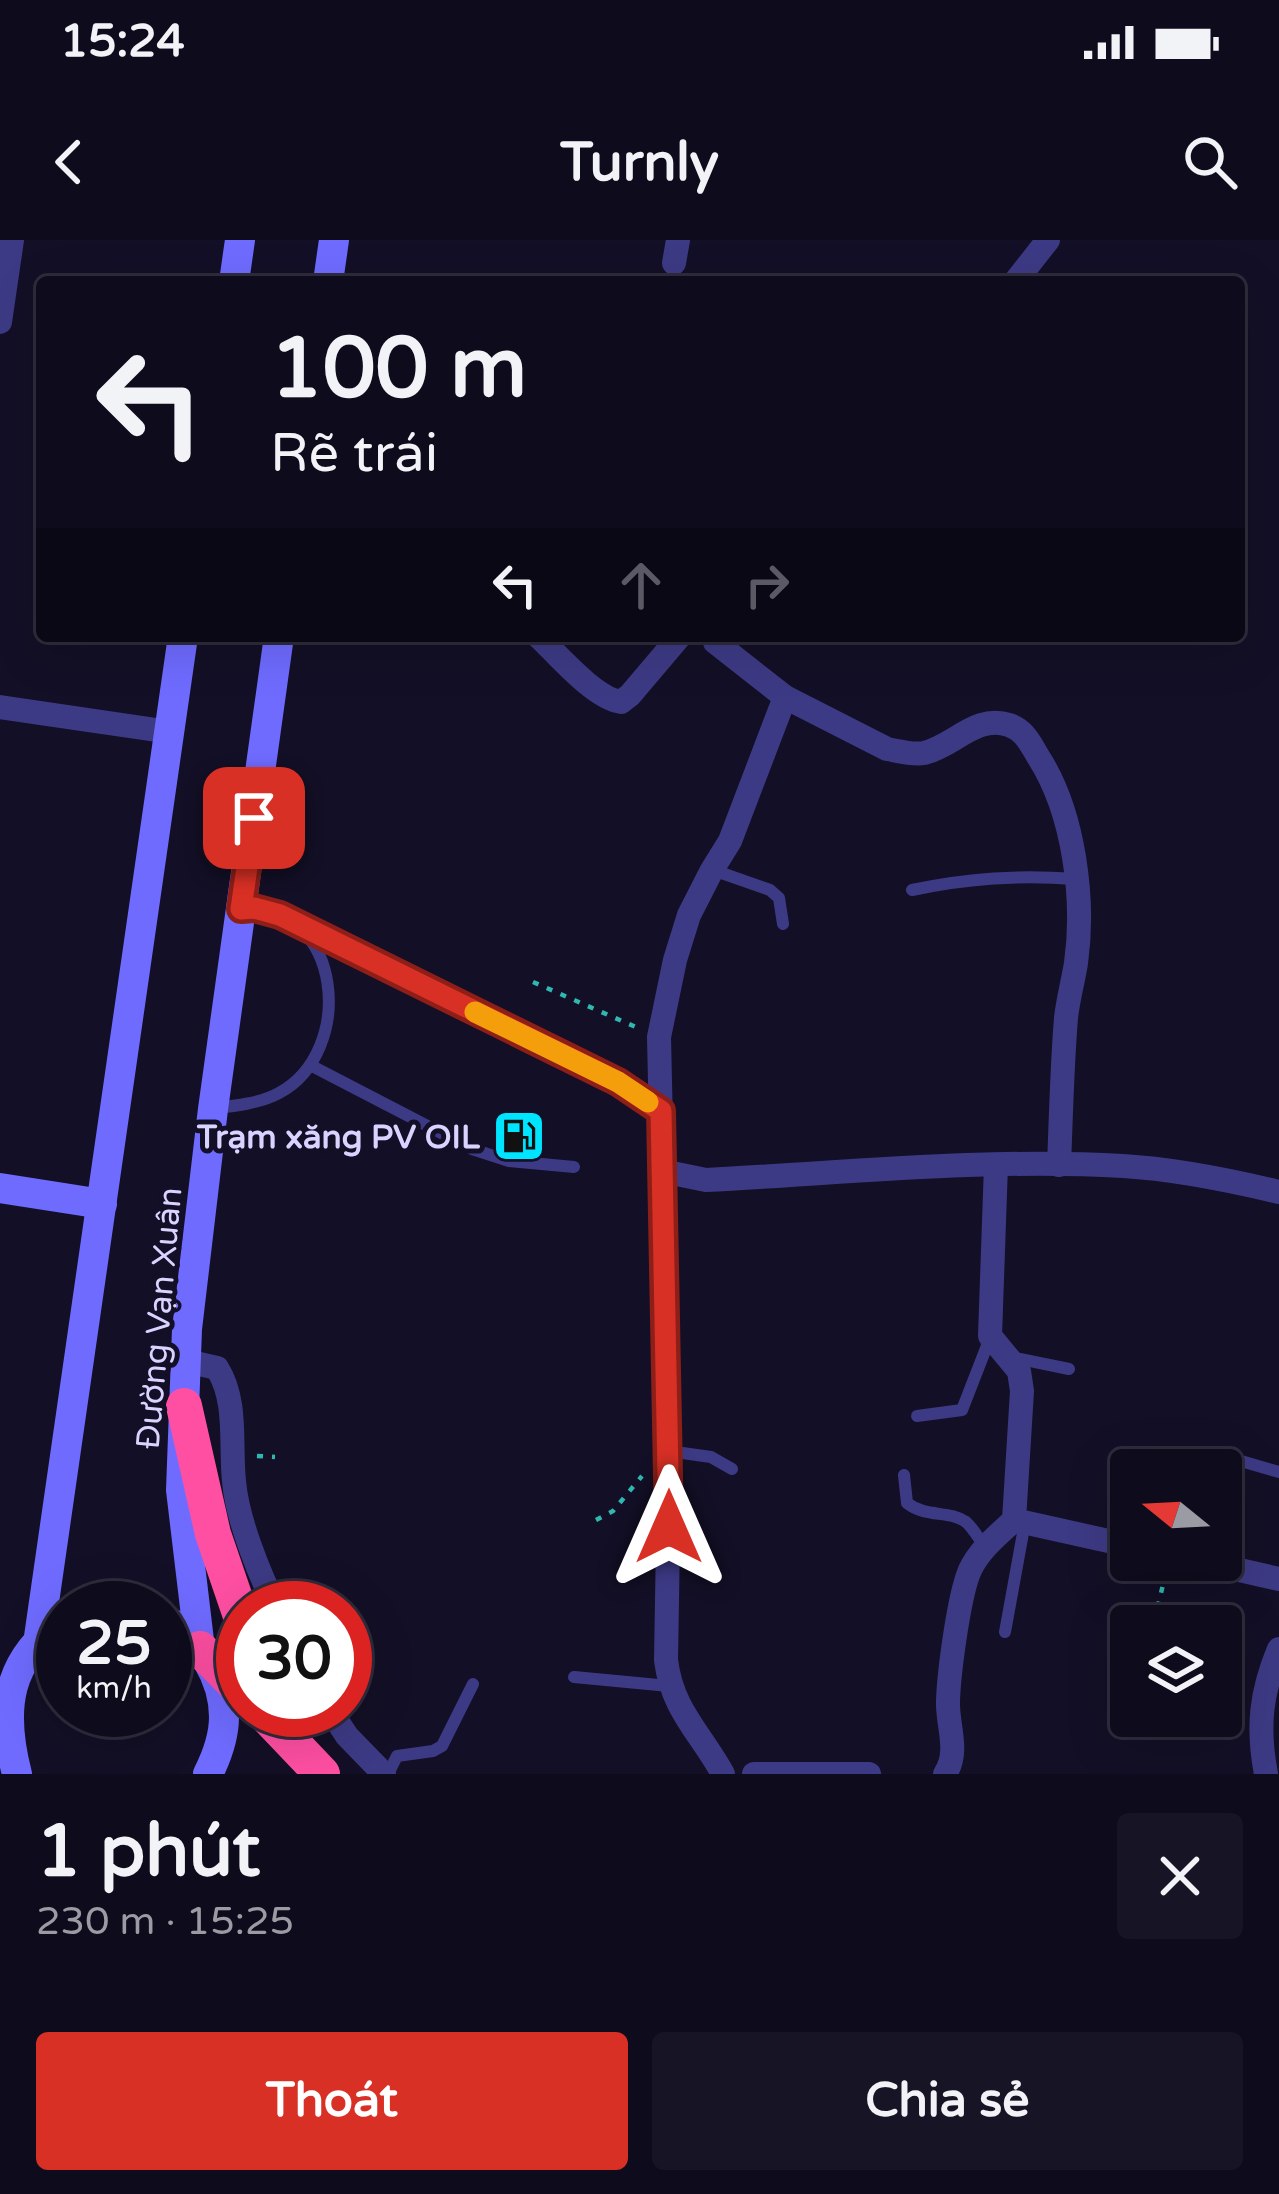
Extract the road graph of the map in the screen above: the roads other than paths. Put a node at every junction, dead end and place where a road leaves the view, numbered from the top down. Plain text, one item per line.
1 (12, 240) edge
2 (239, 240) edge
3 (334, 240) edge
4 (1048, 240) edge
5 (235, 276) edge
6 (329, 276) edge
7 (1020, 276) edge
8 (0, 322) edge
9 (182, 642) edge
10 (278, 642) edge
11 (544, 642) edge
12 (675, 642) edge
13 (716, 642) edge
14 (785, 697) junction
15 (0, 707) edge
16 (170, 732) junction
17 (712, 870) junction
18 (1076, 879) junction
19 (912, 890) dead end
20 (241, 909) junction
21 (783, 924) dead end
22 (305, 929) junction
23 (310, 1065) junction
24 (213, 1108) junction
25 (661, 1111) junction
26 (996, 1165) junction
27 (1059, 1165) junction
28 (574, 1167) dead end
29 (662, 1171) junction
30 (0, 1188) edge
31 (1279, 1192) edge
32 (102, 1204) junction
33 (990, 1336) junction
34 (1009, 1357) junction
35 (186, 1361) junction
36 (1069, 1369) dead end
37 (184, 1406) junction
38 (917, 1416) dead end
39 (669, 1457) junction
40 (1242, 1461) edge
41 (732, 1469) dead end
42 (1279, 1472) edge
43 (904, 1475) dead end
44 (1019, 1521) junction
45 (1110, 1541) edge
46 (986, 1547) junction
47 (1242, 1571) edge
48 (1279, 1579) edge
49 (57, 1581) edge
50 (229, 1581) edge
51 (262, 1581) edge
52 (1005, 1632) dead end
53 (192, 1641) edge
54 (36, 1643) edge
55 (200, 1648) junction
56 (1279, 1648) edge
57 (216, 1664) edge
58 (574, 1677) dead end
59 (473, 1684) dead end
60 (669, 1685) junction
61 (288, 1737) edge
62 (302, 1737) edge
63 (347, 1737) edge
64 (17, 1774) edge
65 (208, 1774) edge
66 (324, 1774) edge
67 (386, 1774) edge
68 (723, 1774) edge
69 (754, 1774) edge
70 (869, 1774) edge
71 (945, 1774) edge
72 (1266, 1774) edge

1 - 8 street
2 - 5 main road
3 - 6 main road
4 - 7 street
9 - 16 main road, Đường Vạn Xuân
10 - 20 main road, Đường Vạn Xuân
11 - 12 street
13 - 14 street
14 - 17 street
14 - 18 street
15 - 16 street
16 - 32 main road, Đường Vạn Xuân
17 - 21 lane
17 - 25 street
18 - 19 lane
18 - 27 street
20 - 22 lane
20 - 24 main road, Đường Vạn Xuân
22 - 23 lane
22 - 25 lane
23 - 24 lane
23 - 28 lane
24 - 35 main road, Đường Vạn Xuân
25 - 29 street
26 - 27 street
26 - 29 street
26 - 33 street
27 - 31 street
29 - 39 street
30 - 32 main road
32 - 49 main road, Đường Vạn Xuân
33 - 34 street
33 - 38 lane
34 - 36 lane
34 - 44 street
35 - 37 main road, Đường Vạn Xuân
35 - 51 street
37 - 50 highway
37 - 55 main road, Đường Vạn Xuân
39 - 41 lane
39 - 60 street
40 - 42 lane
43 - 46 lane
44 - 45 street
44 - 46 street
44 - 52 lane
46 - 71 street
47 - 48 street
53 - 55 main road
54 - 64 main road
55 - 57 highway
55 - 65 main road
56 - 72 street
58 - 60 lane
59 - 67 lane
60 - 68 street
61 - 66 highway
62 - 66 highway
63 - 67 street
69 - 70 street

